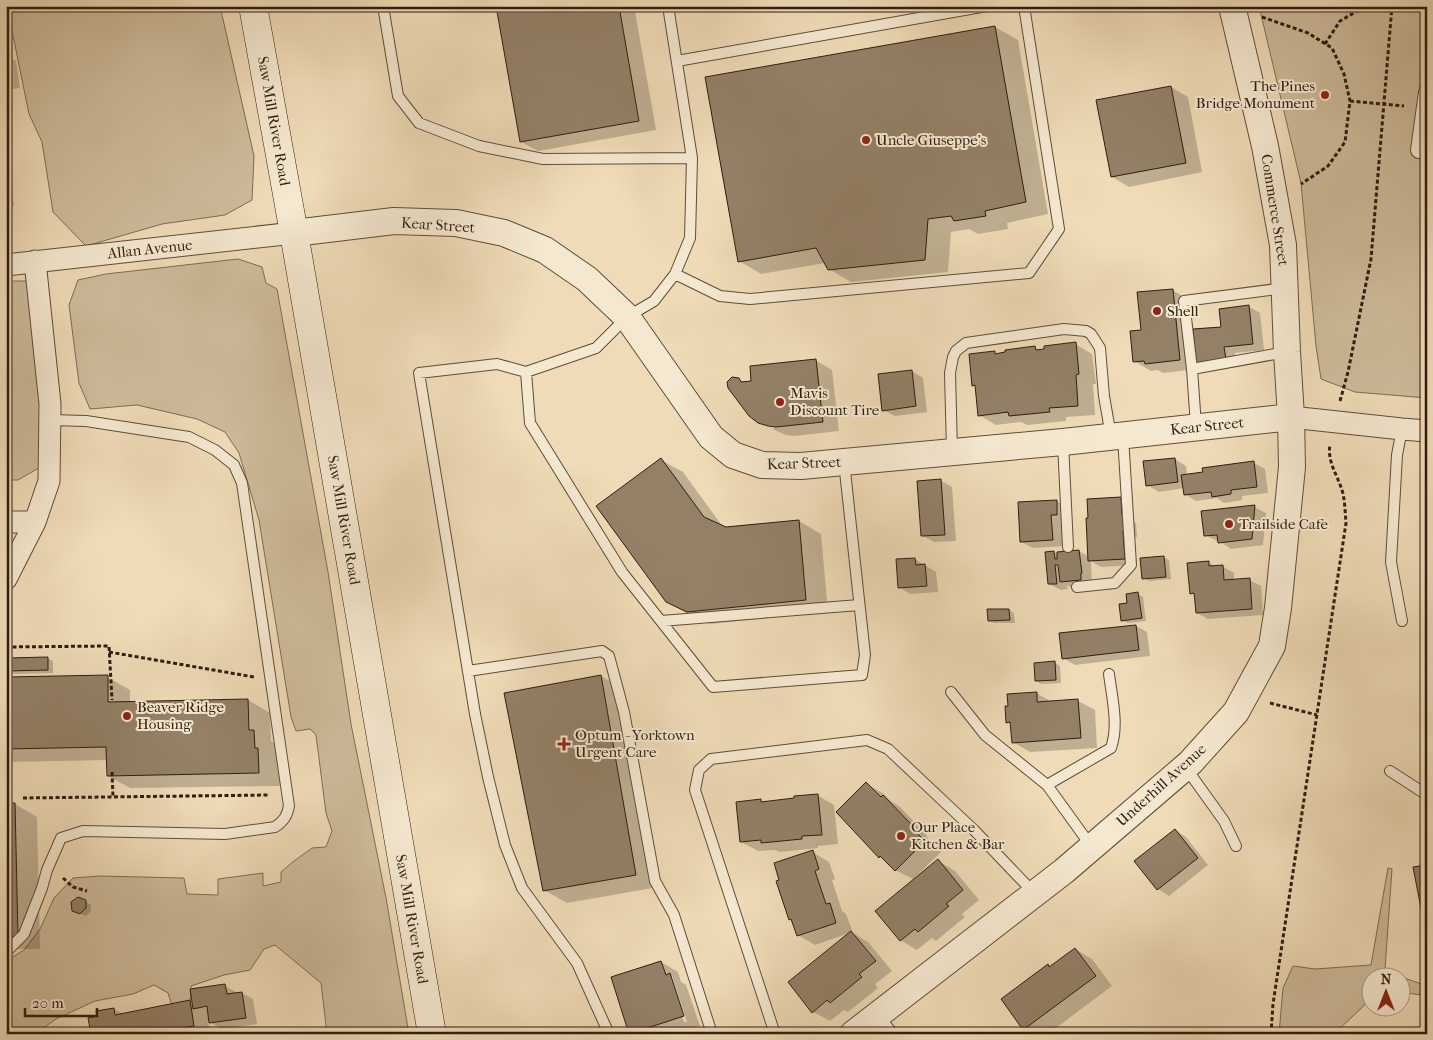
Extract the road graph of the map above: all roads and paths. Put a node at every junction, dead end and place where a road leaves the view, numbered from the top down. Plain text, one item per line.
1 (253, 6) edge
2 (383, 6) edge
3 (668, 6) edge
4 (987, 6) edge
5 (1024, 6) edge
6 (1232, 6) edge
7 (1392, 8) edge
8 (1427, 10) edge
9 (1262, 17) dead end
10 (1325, 44) junction
11 (677, 61) junction
12 (1427, 92) edge
13 (1350, 101) junction
14 (1384, 103) junction
15 (1425, 109) junction
16 (1427, 150) edge
17 (692, 158) junction
18 (1301, 184) dead end
19 (294, 233) junction
20 (35, 261) junction
21 (6, 265) edge
22 (675, 274) junction
23 (1285, 288) junction
24 (627, 317) junction
25 (1287, 352) junction
26 (1192, 369) junction
27 (526, 372) junction
28 (1291, 417) junction
29 (50, 420) junction
30 (1335, 422) junction
31 (1196, 428) junction
32 (1402, 430) junction
33 (1427, 431) edge
34 (1117, 436) junction
35 (1063, 442) junction
36 (952, 452) junction
37 (844, 462) junction
38 (6, 522) edge
39 (35, 522) junction
40 (1068, 547) dead end
41 (6, 579) edge
42 (1077, 587) dead end
43 (859, 605) junction
44 (661, 621) junction
45 (1402, 621) dead end
46 (6, 647) edge
47 (109, 652) junction
48 (468, 671) junction
49 (1109, 674) dead end
50 (254, 678) dead end
51 (951, 692) dead end
52 (112, 700) dead end
53 (1270, 703) dead end
54 (1317, 715) junction
55 (1185, 767) junction
56 (1390, 771) dead end
57 (112, 772) dead end
58 (1047, 785) junction
59 (1427, 795) edge
60 (113, 797) junction
61 (23, 798) dead end
62 (271, 802) dead end
63 (1236, 846) dead end
64 (1092, 847) junction
65 (60, 874) dead end
66 (87, 891) dead end
67 (1034, 894) junction
68 (6, 952) edge
69 (886, 1024) edge
70 (432, 1034) edge
71 (609, 1034) edge
72 (712, 1034) edge
73 (775, 1034) edge
74 (853, 1034) edge
75 (1271, 1034) edge

1 - 19 main road, Saw Mill River Road
2 - 17 lane
3 - 11 lane
4 - 11 lane
5 - 22 lane
6 - 23 street, Commerce Street
7 - 8 path
7 - 10 path
7 - 14 path
9 - 10 path
10 - 13 path
11 - 17 lane
12 - 15 street
13 - 14 path
13 - 18 path
14 - 15 path
14 - 30 path
15 - 16 street
17 - 22 lane
19 - 20 street, Allan Avenue
19 - 24 street, Kear Street
19 - 70 main road, Saw Mill River Road
20 - 21 street, Allan Avenue
20 - 29 street
22 - 24 lane
23 - 25 street, Commerce Street
23 - 26 lane
24 - 27 lane
24 - 37 street, Kear Street
25 - 26 lane
25 - 28 street, Commerce Street
26 - 31 lane
27 - 44 lane
27 - 48 lane
28 - 30 street
28 - 31 street, Kear Street
28 - 55 street, Underhill Avenue
29 - 39 street
29 - 68 lane
30 - 32 street
30 - 54 path
31 - 34 street, Kear Street
32 - 33 street
32 - 45 lane
34 - 35 street, Kear Street
34 - 36 lane
34 - 42 lane
35 - 36 street, Kear Street
35 - 40 lane
36 - 37 street, Kear Street
37 - 43 lane
38 - 39 street
39 - 41 street
43 - 44 lane
43 - 44 lane
46 - 47 path
47 - 50 path
47 - 52 path
48 - 71 lane
48 - 72 lane
49 - 58 lane
51 - 58 lane
53 - 54 path
54 - 75 path
55 - 63 lane
55 - 64 street, Underhill Avenue
56 - 59 lane
57 - 60 path
58 - 64 lane
60 - 61 path
60 - 62 path
64 - 67 street, Underhill Avenue
65 - 66 path
67 - 69 street, Underhill Avenue
67 - 73 lane
69 - 74 street, Underhill Avenue

